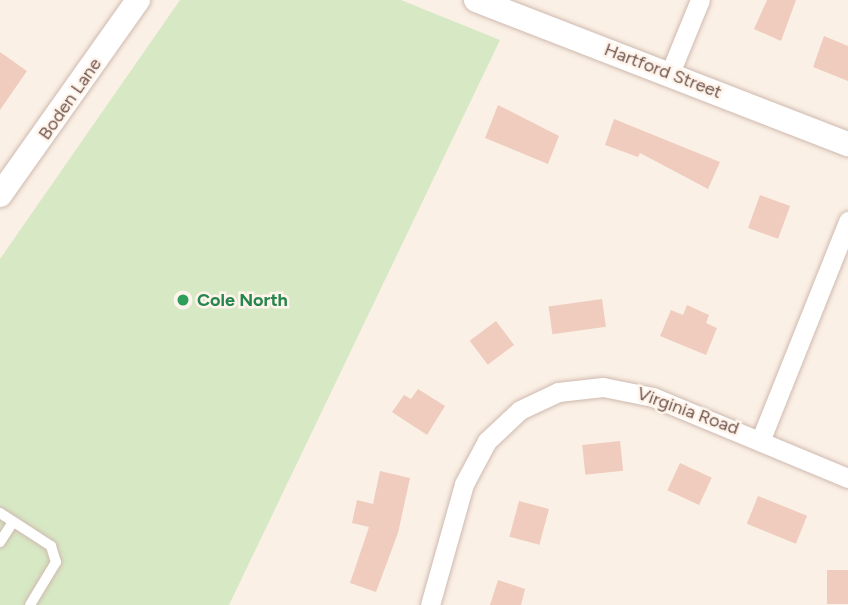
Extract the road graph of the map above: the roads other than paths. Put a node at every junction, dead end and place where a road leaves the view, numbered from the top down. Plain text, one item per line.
1 (138, 0) edge
2 (476, 0) edge
3 (700, 0) edge
4 (670, 73) junction
5 (848, 144) edge
6 (0, 195) edge
7 (848, 221) edge
8 (761, 439) junction
9 (848, 478) edge
10 (0, 513) edge
11 (13, 522) junction
12 (0, 542) edge
13 (30, 605) edge
14 (430, 605) edge

1 - 6 street, Boden Lane
2 - 4 street, Hartford Street
3 - 4 street
4 - 5 street, Hartford Street
7 - 8 street, Virginia Road
8 - 9 street
8 - 14 street, Virginia Road
10 - 11 lane
11 - 12 lane
11 - 13 lane

